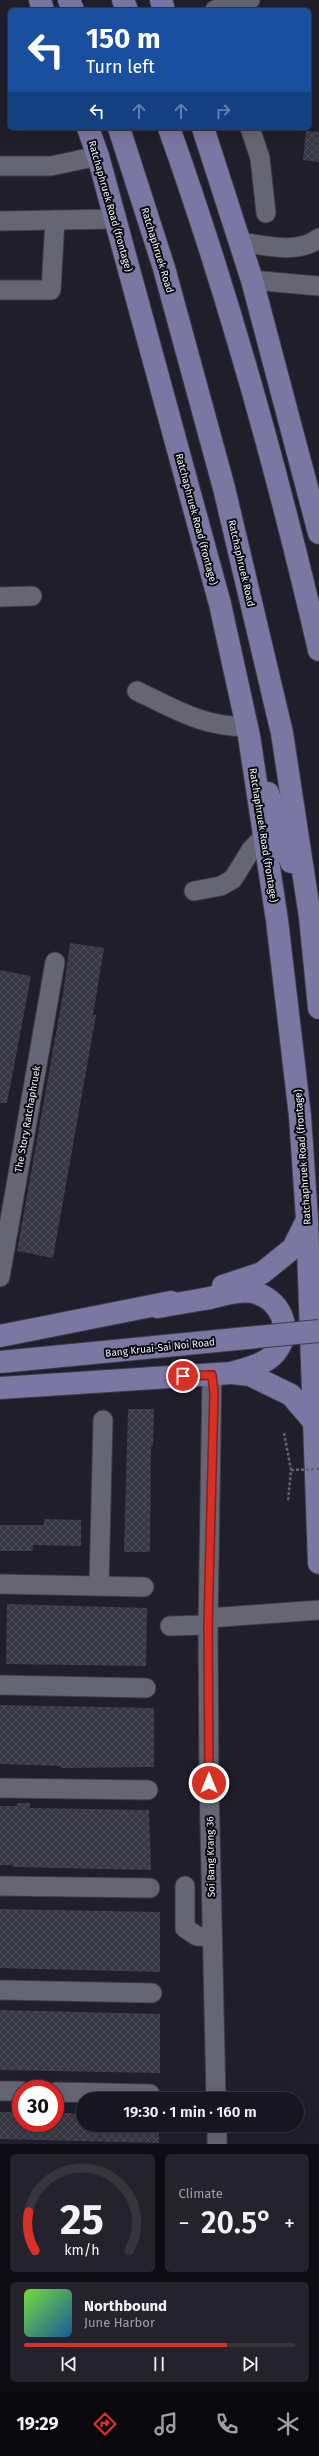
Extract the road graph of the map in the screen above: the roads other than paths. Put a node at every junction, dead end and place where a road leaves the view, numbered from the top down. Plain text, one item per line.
1 (250, 0) edge
2 (222, 8) edge
3 (89, 130) edge
4 (120, 130) edge
5 (170, 130) edge
6 (204, 130) edge
7 (251, 130) edge
8 (98, 156) junction
9 (0, 166) edge
10 (266, 213) dead end
11 (115, 219) junction
12 (55, 220) junction
13 (0, 221) edge
14 (319, 238) edge
15 (240, 242) junction
16 (252, 280) junction
17 (319, 286) edge
18 (0, 290) edge
19 (315, 496) edge
20 (319, 532) edge
21 (32, 596) dead end
22 (0, 597) edge
23 (319, 650) edge
24 (137, 691) dead end
25 (248, 732) junction
26 (264, 836) junction
27 (194, 891) dead end
28 (310, 917) junction
29 (55, 962) dead end
30 (319, 1008) edge
31 (307, 1219) junction
32 (0, 1277) edge
33 (158, 1307) junction
34 (319, 1331) edge
35 (0, 1336) edge
36 (319, 1342) edge
37 (0, 1362) edge
38 (0, 1371) edge
39 (222, 1374) junction
40 (0, 1388) edge
41 (103, 1420) dead end
42 (315, 1423) junction
43 (319, 1562) edge
44 (0, 1584) edge
45 (99, 1586) junction
46 (144, 1587) dead end
47 (319, 1610) edge
48 (208, 1621) junction
49 (170, 1626) dead end
50 (0, 1685) edge
51 (146, 1688) dead end
52 (0, 1788) edge
53 (148, 1790) dead end
54 (0, 1886) edge
55 (185, 1886) dead end
56 (150, 1888) dead end
57 (212, 1937) junction
58 (0, 1990) edge
59 (152, 1992) dead end
60 (0, 2091) edge
61 (12, 2092) edge
62 (64, 2092) edge
63 (76, 2092) edge
64 (216, 2092) edge
65 (217, 2132) edge
66 (217, 2144) edge

1 - 2 street
3 - 8 main road, Ratchaphruek Road (frontage)
4 - 28 main road, Ratchaphruek Road
5 - 23 main road
6 - 15 main road
7 - 10 street
8 - 9 street
8 - 11 main road, Ratchaphruek Road (frontage)
11 - 12 street
11 - 25 main road, Ratchaphruek Road (frontage)
12 - 13 street
12 - 18 street
14 - 15 street
15 - 16 main road
16 - 17 street
16 - 19 main road
19 - 20 main road
21 - 22 street
24 - 25 street
25 - 26 main road, Ratchaphruek Road (frontage)
25 - 28 main road
26 - 27 street
26 - 31 main road, Ratchaphruek Road (frontage)
28 - 30 main road, Ratchaphruek Road
29 - 32 street, The Story Ratchaphruek
31 - 33 main road
31 - 42 main road, Ratchaphruek Road (frontage)
33 - 35 main road
33 - 39 main road
34 - 37 main road, Bang Kruai-Sai Noi Road, bridge
36 - 38 main road, Bang Kruai-Sai Noi Road
39 - 40 main road
39 - 42 main road
39 - 48 street, Soi Bang Krang 36
41 - 45 street
42 - 43 main road, Ratchaphruek Road (frontage)
44 - 45 street
45 - 46 street
47 - 48 street
48 - 49 street
48 - 57 street, Soi Bang Krang 36
50 - 51 street
52 - 53 street
54 - 56 street
55 - 57 street
57 - 64 street, Soi Bang Krang 36
58 - 59 street
60 - 61 street
62 - 63 street
65 - 66 street

